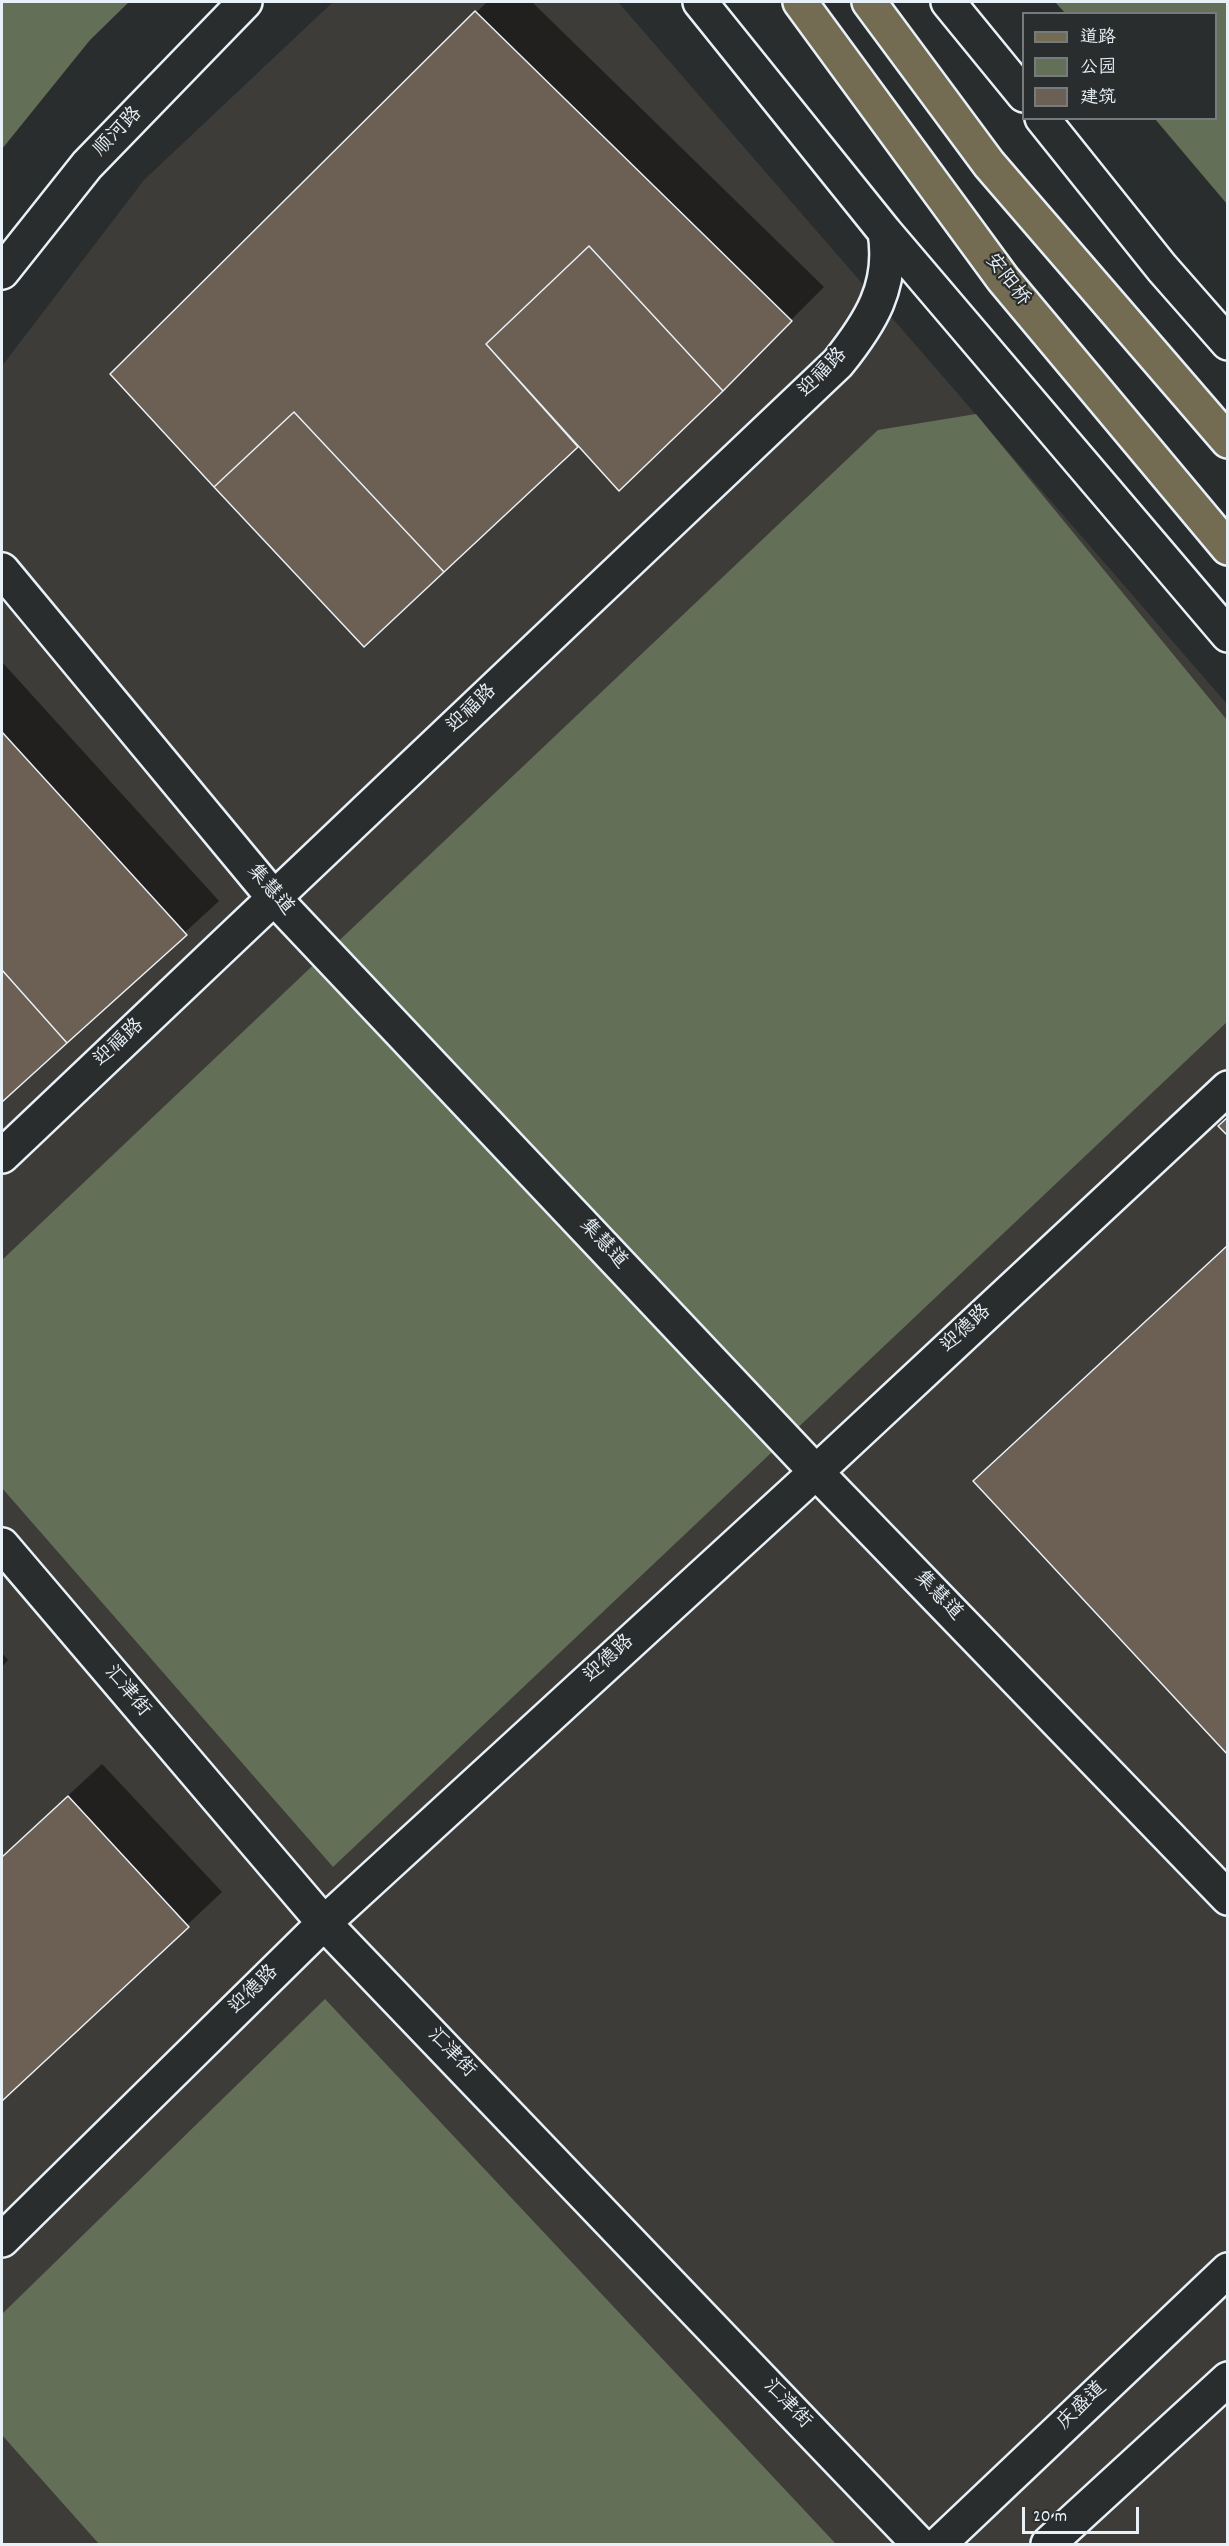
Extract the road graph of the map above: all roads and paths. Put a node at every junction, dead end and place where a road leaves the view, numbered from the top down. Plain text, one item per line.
1 (245, 2) edge
2 (700, 2) edge
3 (800, 2) edge
4 (869, 2) edge
5 (948, 2) edge
6 (1022, 94) edge
7 (1044, 120) edge
8 (885, 232) junction
9 (2, 272) edge
10 (1227, 343) edge
11 (1227, 441) edge
12 (1227, 548) edge
13 (2, 570) edge
14 (1227, 635) edge
15 (274, 898) junction
16 (1227, 1088) edge
17 (2, 1156) edge
18 (816, 1472) junction
19 (2, 1545) edge
20 (1227, 1898) edge
21 (324, 1923) junction
22 (2, 2240) edge
23 (1227, 2270) edge
24 (1227, 2379) edge
25 (919, 2544) edge
26 (939, 2544) edge
27 (1048, 2544) edge

1 - 9 street, 顺河路
2 - 8 street
3 - 12 main road, 安阳桥
4 - 11 main road
5 - 6 street
7 - 10 street
8 - 14 street
8 - 15 street, 迎福路
13 - 15 street, 集慧道
15 - 17 street, 迎福路
15 - 18 street, 集慧道
16 - 18 street, 迎德路
18 - 20 street, 集慧道
18 - 21 street, 迎德路
19 - 21 street, 汇津街
21 - 22 street, 迎德路
21 - 25 street, 汇津街
23 - 26 street, 庆盛道
24 - 27 street

